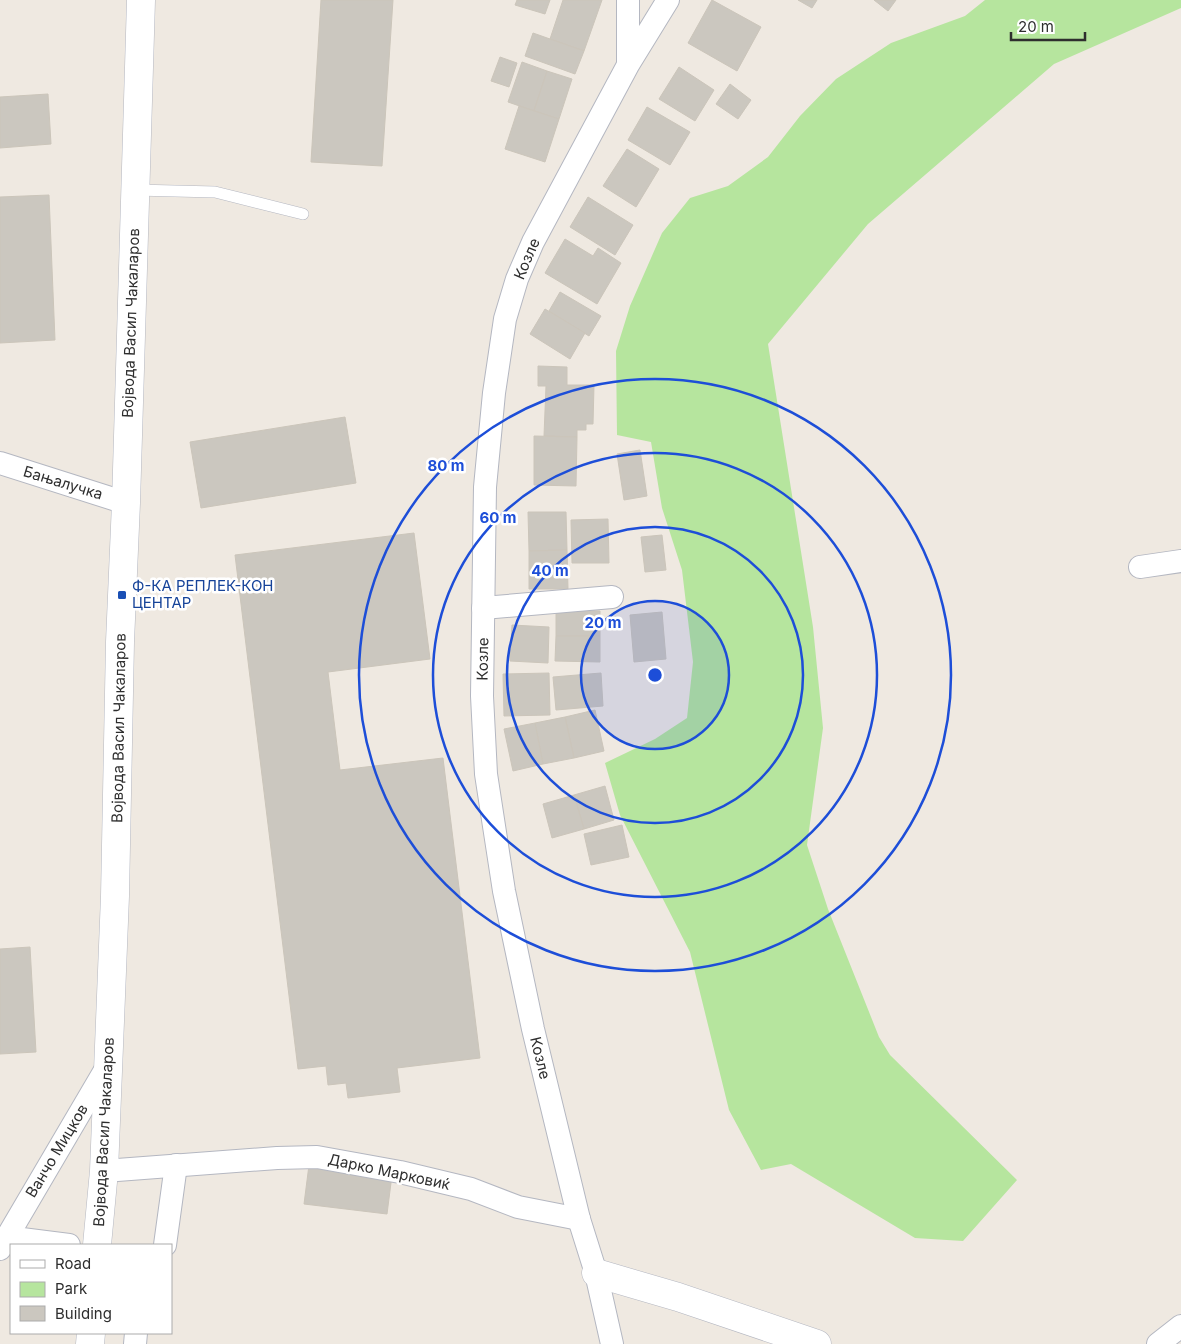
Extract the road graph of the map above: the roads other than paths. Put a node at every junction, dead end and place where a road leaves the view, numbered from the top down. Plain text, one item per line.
1 (141, 0) edge
2 (628, 0) edge
3 (668, 0) edge
4 (628, 65) junction
5 (135, 190) junction
6 (303, 214) dead end
7 (0, 464) edge
8 (126, 503) junction
9 (1181, 561) edge
10 (1140, 568) dead end
11 (612, 597) dead end
12 (483, 608) junction
13 (108, 1065) junction
14 (176, 1165) junction
15 (104, 1171) junction
16 (579, 1218) junction
17 (3, 1243) edge
18 (36, 1244) edge
19 (97, 1244) edge
20 (165, 1244) edge
21 (596, 1273) junction
22 (1181, 1326) edge
23 (612, 1344) edge
24 (816, 1344) edge
25 (1158, 1344) edge

1 - 5 street, Војвода Васил Чакаларов
2 - 4 street
3 - 4 street, Козле
4 - 12 street, Козле
5 - 6 lane
5 - 8 street, Војвода Васил Чакаларов
7 - 8 street, Бањалучка
8 - 13 street, Војвода Васил Чакаларов
9 - 10 street
11 - 12 street
12 - 16 street, Козле
13 - 15 street, Војвода Васил Чакаларов
13 - 17 street, Ванчо Мицков
14 - 15 street, Дарко Марковиќ
14 - 16 street, Дарко Марковиќ
14 - 20 street
15 - 19 street, Војвода Васил Чакаларов
16 - 21 street, Козле
17 - 18 street, Ванчо Мицков
21 - 23 street, Козле
21 - 24 street
22 - 25 street

